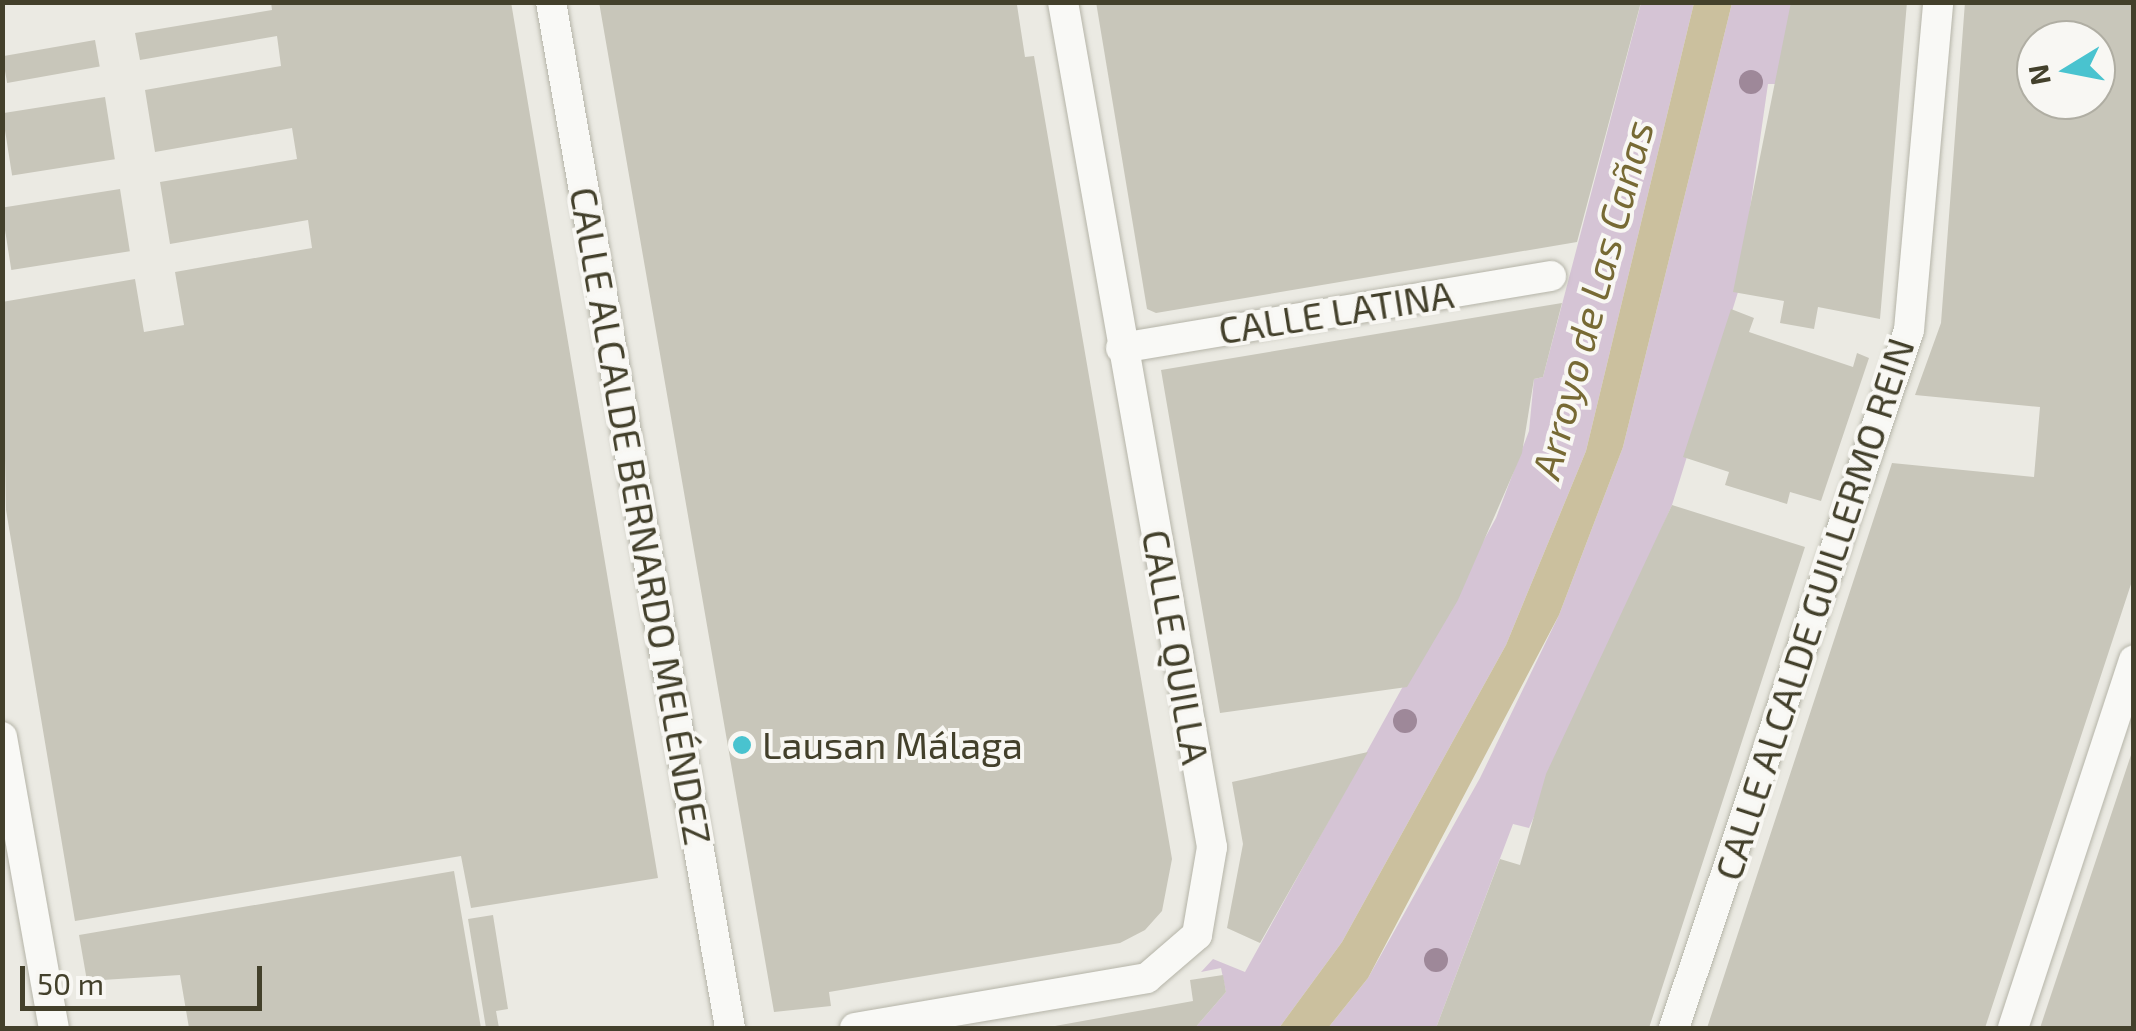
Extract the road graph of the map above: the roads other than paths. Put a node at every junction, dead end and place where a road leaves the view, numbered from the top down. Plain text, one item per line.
1 (551, 2) edge
2 (1063, 2) edge
3 (1938, 2) edge
4 (1552, 276) dead end
5 (1121, 348) junction
6 (2134, 660) edge
7 (2, 737) edge
8 (54, 1028) edge
9 (730, 1028) edge
10 (855, 1028) edge
11 (1674, 1028) edge
12 (2013, 1028) edge

1 - 9 street, CALLE ALCALDE BERNARDO MELÉNDEZ
2 - 5 street, CALLE QUILLA
3 - 11 street, CALLE ALCALDE GUILLERMO REIN
4 - 5 street, CALLE LATINA
5 - 10 street, CALLE QUILLA
6 - 12 street
7 - 8 street

